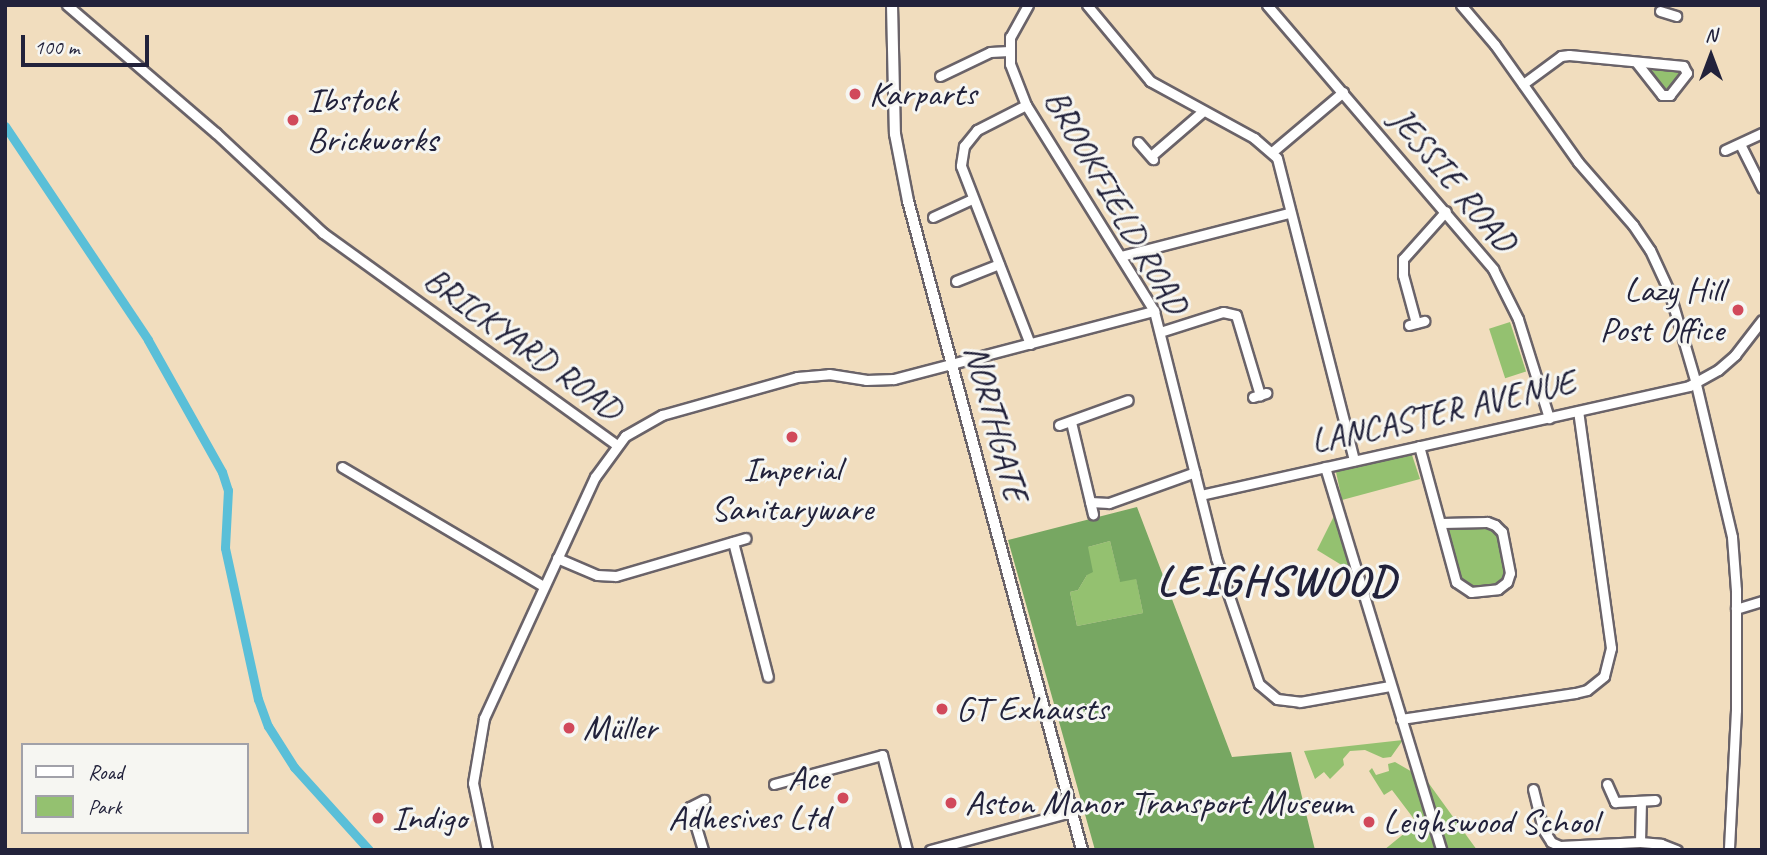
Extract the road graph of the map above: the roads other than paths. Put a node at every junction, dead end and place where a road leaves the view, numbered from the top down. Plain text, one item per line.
1 (67, 5) edge
2 (892, 5) edge
3 (1028, 5) edge
4 (1087, 5) edge
5 (1267, 5) edge
6 (1461, 5) edge
7 (1009, 51) junction
8 (1636, 62) junction
9 (940, 76) dead end
10 (1523, 84) junction
11 (1343, 92) junction
12 (1026, 105) junction
13 (1202, 112) junction
14 (1762, 133) edge
15 (1138, 142) dead end
16 (1740, 144) junction
17 (1726, 150) dead end
18 (1272, 152) junction
19 (1762, 188) edge
20 (972, 199) junction
21 (1446, 211) junction
22 (1289, 213) junction
23 (933, 217) dead end
24 (1121, 256) junction
25 (999, 264) junction
26 (956, 281) dead end
27 (1154, 312) junction
28 (1762, 320) edge
29 (1417, 323) dead end
30 (1160, 332) junction
31 (1030, 344) junction
32 (951, 364) junction
33 (1695, 380) junction
34 (1259, 395) dead end
35 (1128, 400) dead end
36 (1578, 411) junction
37 (1549, 418) junction
38 (1071, 422) junction
39 (1059, 425) dead end
40 (616, 444) junction
41 (1419, 446) junction
42 (1354, 460) junction
43 (342, 467) dead end
44 (1325, 467) junction
45 (1195, 472) junction
46 (1201, 495) junction
47 (1090, 502) junction
48 (1093, 514) dead end
49 (1442, 523) junction
50 (746, 538) dead end
51 (733, 542) junction
52 (557, 558) junction
53 (543, 586) junction
54 (1762, 601) edge
55 (1736, 609) junction
56 (768, 677) dead end
57 (1390, 686) junction
58 (1401, 719) junction
59 (775, 784) dead end
60 (1607, 784) dead end
61 (1533, 789) dead end
62 (704, 800) dead end
63 (1655, 800) dead end
64 (1641, 802) junction
65 (1071, 812) junction
66 (1640, 842) junction
67 (487, 850) edge
68 (703, 850) edge
69 (907, 850) edge
70 (930, 850) edge
71 (1082, 850) edge
72 (1441, 850) edge
73 (1677, 850) edge
74 (1729, 850) edge

1 - 40 street, BRICKYARD ROAD
2 - 32 main road, NORTHGATE
3 - 7 street
4 - 13 street
5 - 11 street, JESSIE ROAD
6 - 10 street
7 - 9 street
7 - 12 street, BROOKFIELD ROAD
8 - 8 street
8 - 10 street
10 - 33 street
11 - 18 street
11 - 21 street, JESSIE ROAD
12 - 20 street
12 - 24 street, BROOKFIELD ROAD
13 - 15 street
13 - 18 street
14 - 16 street
16 - 17 street
16 - 19 street
18 - 22 street
20 - 23 street
20 - 25 street
21 - 29 street
21 - 37 street, JESSIE ROAD
22 - 24 street
22 - 42 street
24 - 27 street, BROOKFIELD ROAD
25 - 26 street
25 - 31 street
27 - 30 street, BROOKFIELD ROAD
27 - 31 street
28 - 33 street, LANCASTER AVENUE
30 - 34 street
30 - 45 street, BROOKFIELD ROAD
31 - 32 street
32 - 40 street
32 - 65 main road, NORTHGATE
33 - 36 street, LANCASTER AVENUE
33 - 55 street
35 - 38 street
36 - 37 street, LANCASTER AVENUE
36 - 58 street
37 - 41 street, LANCASTER AVENUE
38 - 39 street
38 - 47 street
40 - 52 street, BRICKYARD ROAD
41 - 42 street, LANCASTER AVENUE
41 - 49 street
42 - 44 street, LANCASTER AVENUE
43 - 53 street
44 - 46 street, LANCASTER AVENUE
44 - 57 street
45 - 46 street, BROOKFIELD ROAD
45 - 47 street
46 - 57 street, BROOKFIELD ROAD
47 - 48 street
49 - 49 street
50 - 51 street
51 - 52 street
51 - 56 street
52 - 53 street, BRICKYARD ROAD
53 - 67 street, BRICKYARD ROAD
54 - 55 street
55 - 74 street
57 - 58 street
58 - 72 street
59 - 69 street
60 - 64 street
61 - 66 street
62 - 68 street
63 - 64 street
64 - 66 street
65 - 70 street
65 - 71 main road, NORTHGATE
66 - 73 street

